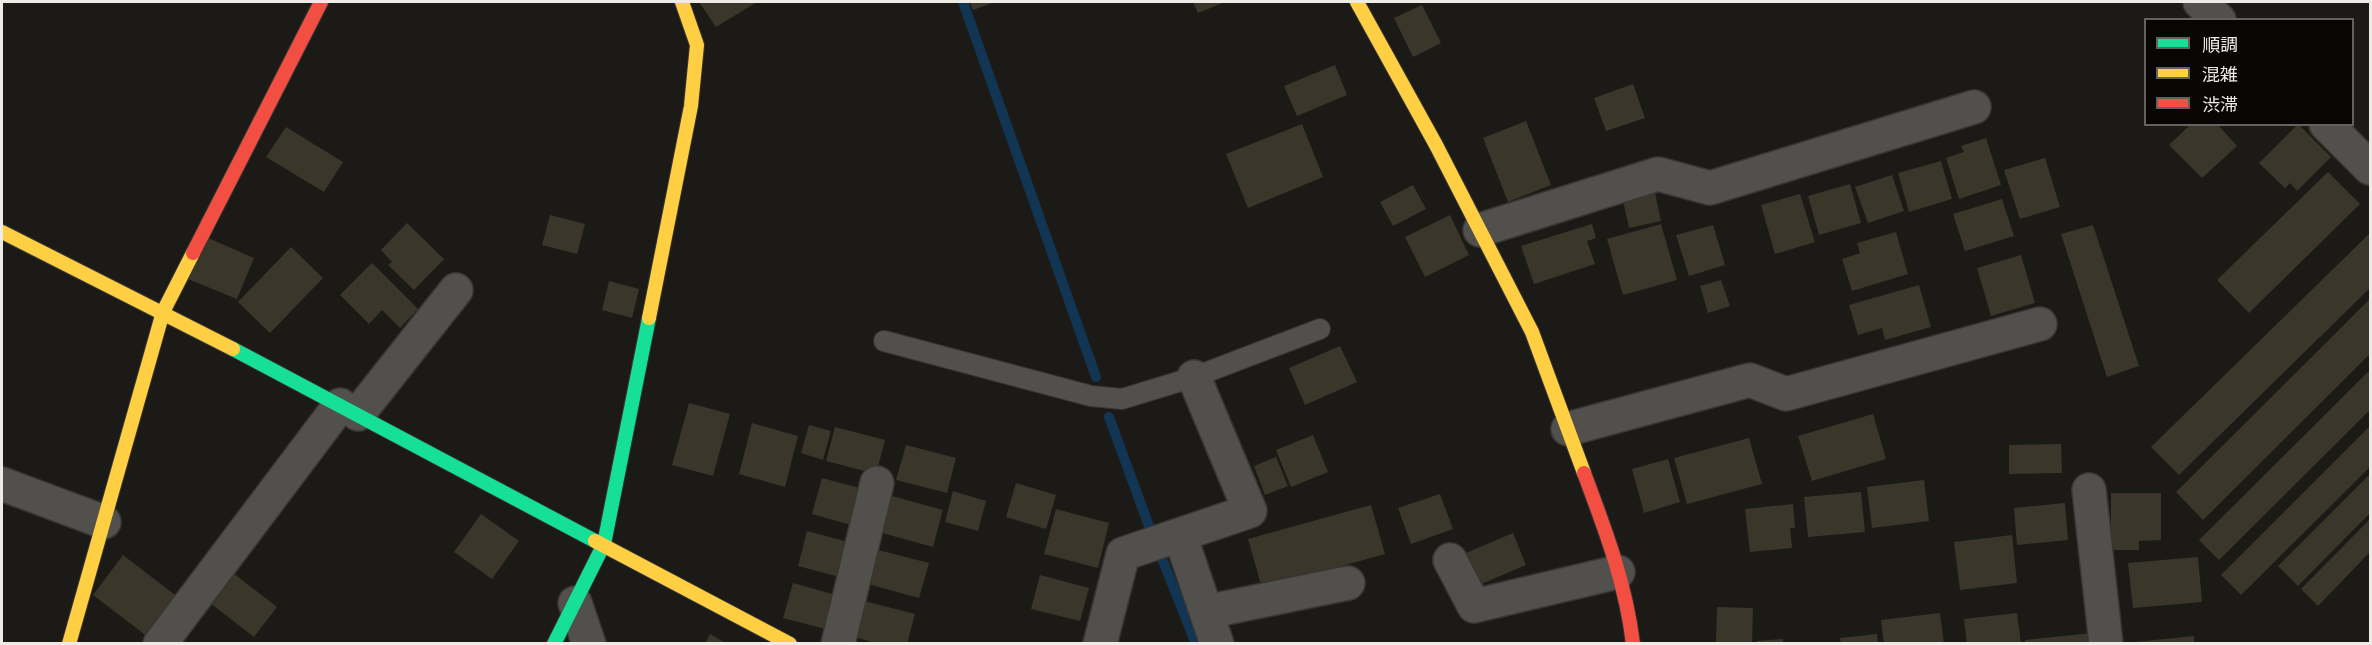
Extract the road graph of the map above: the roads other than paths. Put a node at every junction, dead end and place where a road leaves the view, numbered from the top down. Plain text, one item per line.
1 (321, 2) edge
2 (682, 2) edge
3 (1357, 2) edge
4 (2200, 2) edge
5 (2217, 18) edge
6 (1974, 107) dead end
7 (2328, 126) edge
8 (2370, 168) edge
9 (1480, 230) junction
10 (2, 232) edge
11 (456, 290) dead end
12 (163, 312) junction
13 (2040, 324) dead end
14 (1320, 329) dead end
15 (884, 341) dead end
16 (1194, 377) junction
17 (349, 409) junction
18 (1568, 429) junction
19 (878, 483) dead end
20 (2, 484) edge
21 (2088, 490) dead end
22 (104, 522) junction
23 (1180, 535) junction
24 (604, 544) junction
25 (1450, 560) dead end
26 (1618, 572) junction
27 (1348, 583) dead end
28 (574, 603) junction
29 (1206, 612) junction
30 (70, 643) edge
31 (160, 644) edge
32 (554, 644) edge
33 (589, 644) edge
34 (790, 644) edge
35 (838, 644) edge
36 (1101, 644) edge
37 (1217, 644) edge
38 (1633, 644) edge
39 (2106, 644) edge

1 - 12 street
2 - 24 street
3 - 9 street
4 - 5 street
6 - 9 street
7 - 8 street
9 - 18 street
10 - 12 street
11 - 17 street
12 - 17 street
12 - 22 street
13 - 18 street
14 - 16 lane
15 - 16 lane
16 - 23 street
17 - 24 street
17 - 31 street
18 - 26 street
19 - 35 street
20 - 22 street
21 - 39 street
22 - 30 street
23 - 29 street
23 - 36 street
24 - 28 street
24 - 34 street
25 - 26 street
26 - 38 street
27 - 29 street
28 - 32 street
28 - 33 street
29 - 37 street

